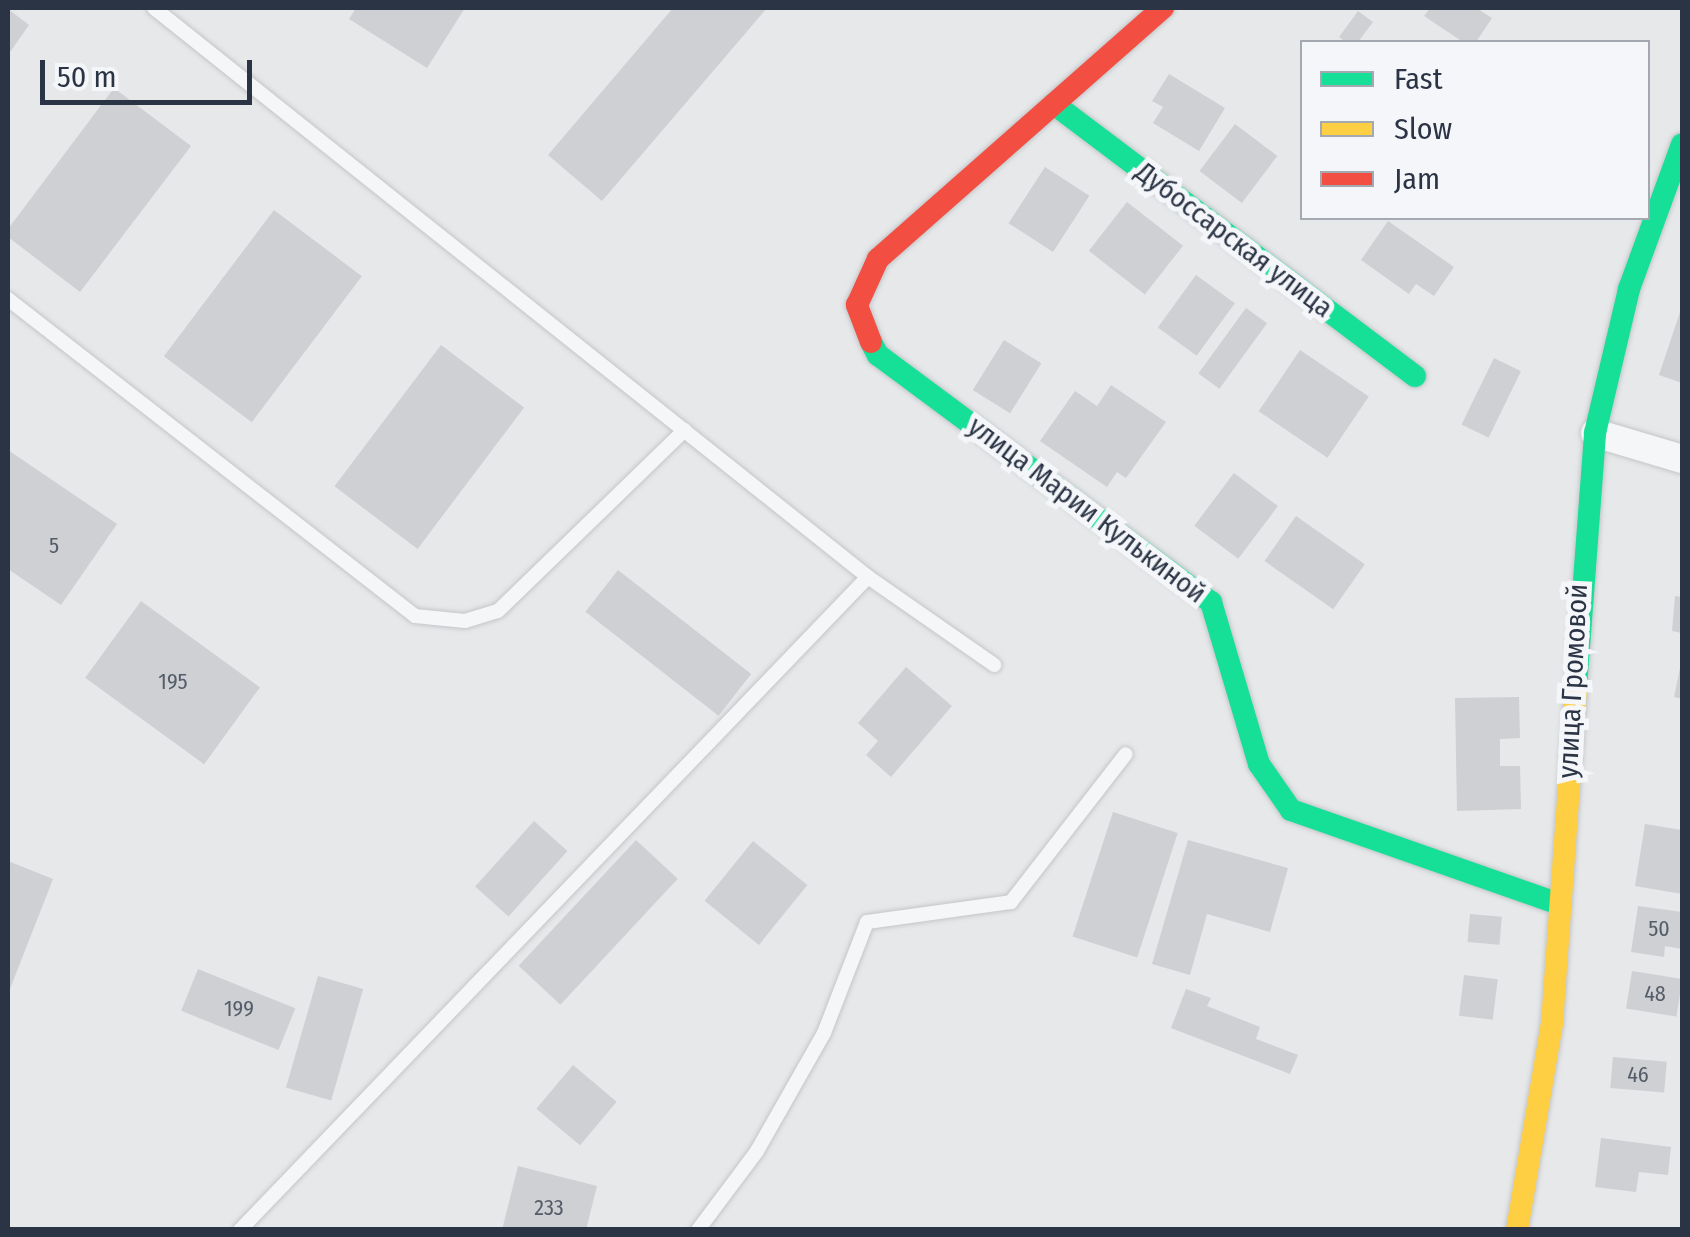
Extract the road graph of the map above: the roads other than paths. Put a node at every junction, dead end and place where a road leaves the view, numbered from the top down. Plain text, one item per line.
1 (154, 8) edge
2 (1163, 8) edge
3 (1054, 104) junction
4 (1682, 144) edge
5 (8, 299) edge
6 (1415, 376) dead end
7 (685, 430) junction
8 (1594, 433) junction
9 (1682, 459) edge
10 (868, 577) junction
11 (994, 665) dead end
12 (1126, 754) dead end
13 (1560, 904) junction
14 (240, 1230) edge
15 (698, 1230) edge
16 (1517, 1230) edge

1 - 7 lane
2 - 3 street
3 - 6 street, Дубоссарская улица
3 - 13 street, улица Марии Кулькиной
4 - 8 street, улица Громовой
5 - 7 lane
7 - 10 lane
8 - 9 street
8 - 13 street, улица Громовой
10 - 11 lane
10 - 14 lane
12 - 15 lane
13 - 16 street, улица Громовой

